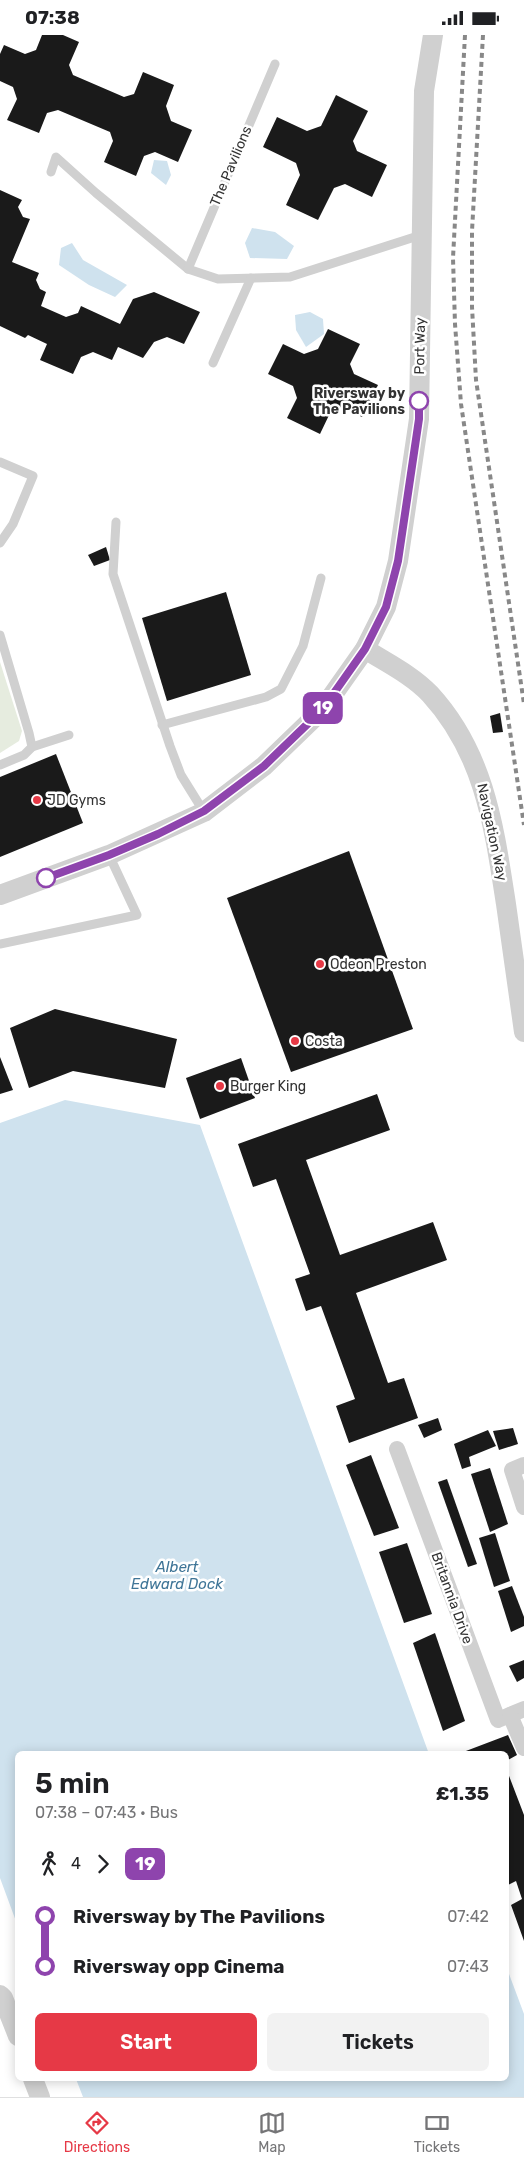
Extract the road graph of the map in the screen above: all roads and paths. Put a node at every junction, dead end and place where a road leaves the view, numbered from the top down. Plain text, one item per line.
1 (433, 35) edge
2 (275, 64) dead end
3 (51, 171) dead end
4 (422, 235) junction
5 (188, 269) junction
6 (251, 278) junction
7 (213, 363) dead end
8 (0, 462) edge
9 (116, 521) dead end
10 (0, 543) edge
11 (321, 578) dead end
12 (0, 635) edge
13 (365, 649) junction
14 (162, 725) junction
15 (69, 735) dead end
16 (32, 747) junction
17 (0, 765) edge
18 (204, 811) junction
19 (109, 855) junction
20 (0, 895) edge
21 (0, 944) edge
22 (524, 1032) edge
23 (397, 1449) dead end
24 (524, 1465) edge
25 (524, 1507) edge
26 (517, 1712) edge
27 (524, 1748) edge
28 (0, 1995) edge
29 (15, 2029) edge
30 (35, 2081) edge
31 (40, 2097) edge

1 - 4 street, Port Way
2 - 5 lane, The Pavilions
3 - 5 lane
4 - 6 lane
4 - 13 street, Port Way
5 - 6 lane
6 - 7 lane
8 - 10 lane
9 - 14 lane
11 - 14 lane
12 - 16 lane
13 - 18 street, Port Way
13 - 22 street, Navigation Way
14 - 18 lane
15 - 16 lane
16 - 17 lane
18 - 19 street, Port Way
19 - 20 street, Port Way
19 - 21 lane
23 - 26 street, Britannia Drive
24 - 25 street
26 - 27 street
28 - 29 street
30 - 31 street

